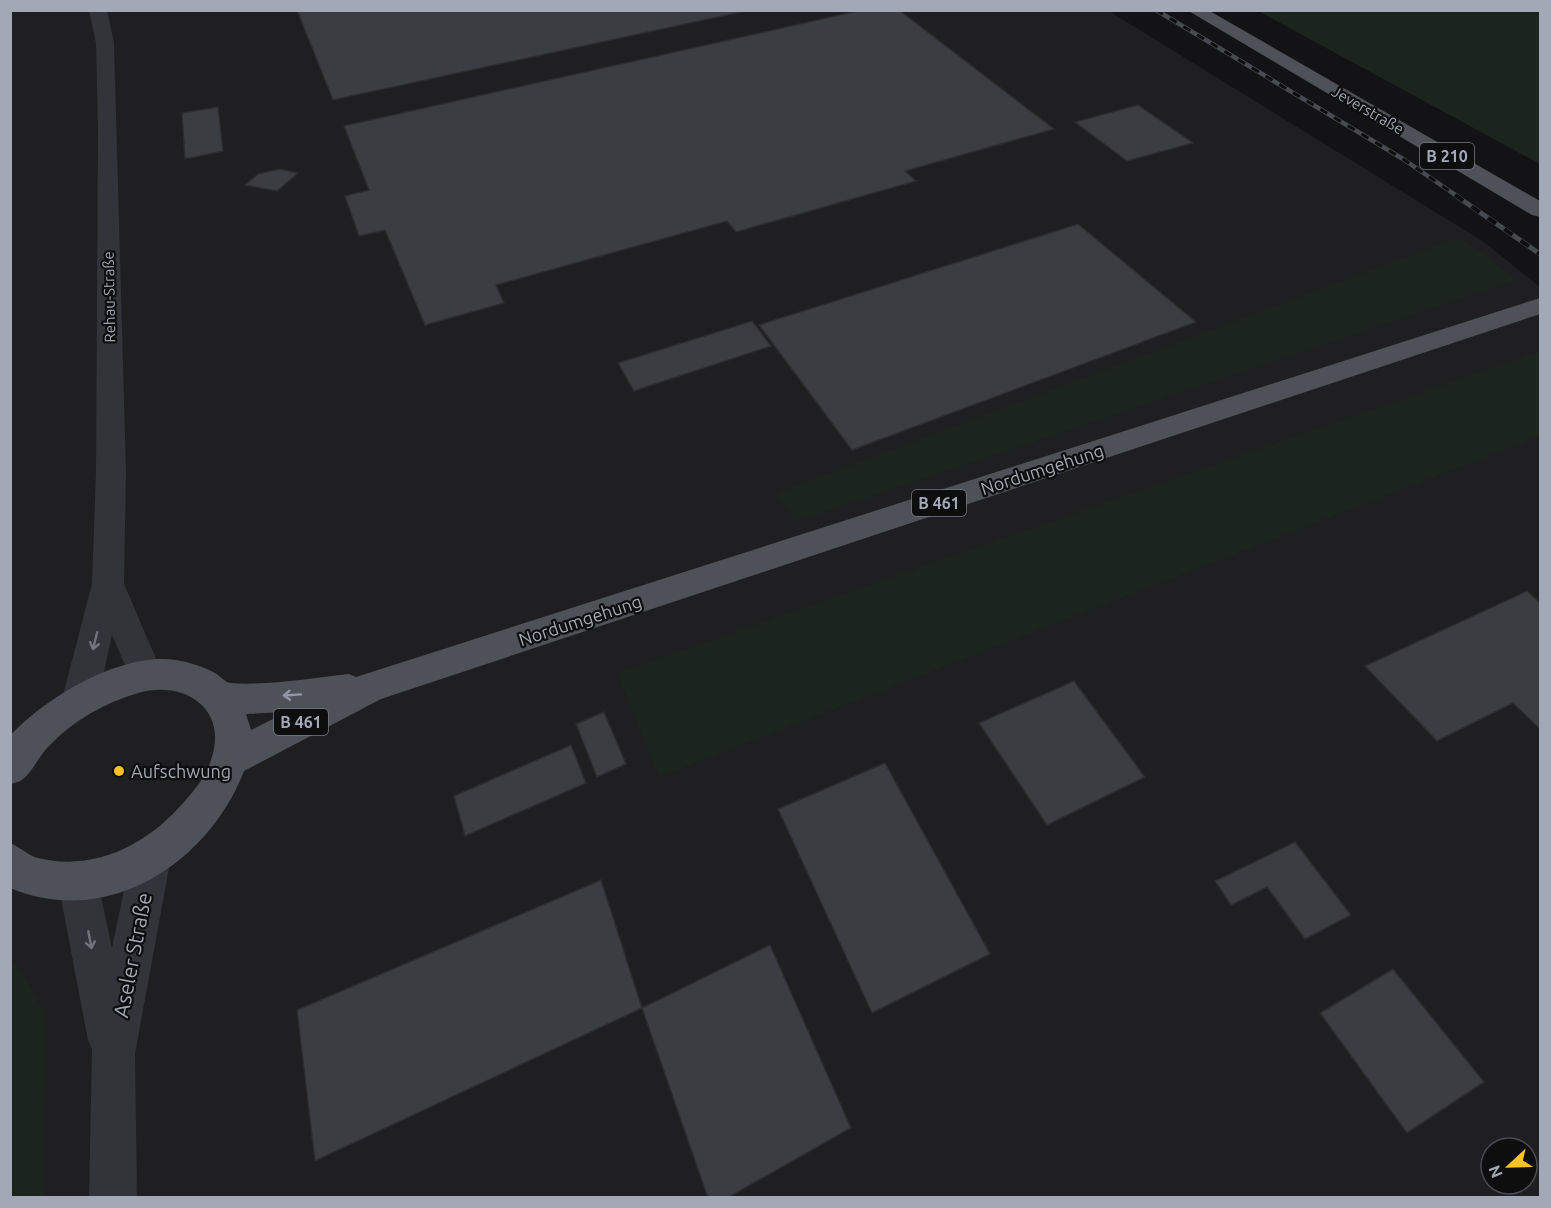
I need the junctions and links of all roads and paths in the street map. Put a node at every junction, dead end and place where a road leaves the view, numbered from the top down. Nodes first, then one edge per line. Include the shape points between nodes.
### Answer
1 (98, 10) edge
2 (1194, 10) edge
3 (1540, 210) edge
4 (1540, 306) edge
5 (108, 584) junction
6 (146, 675) junction
7 (371, 687) junction
8 (80, 699) junction
9 (221, 699) junction
10 (231, 759) junction
11 (10, 767) edge
12 (151, 857) junction
13 (10, 863) edge
14 (78, 883) junction
15 (113, 1054) junction
16 (113, 1197) edge

1 - 5 street, Rehau-Straße via 105,44 108,129
2 - 3 main road, Jeverstraße / B 210
4 - 7 main road, Nordumgehung / B 461
5 - 6 street, Rehau-Straße
5 -> 8 street, Rehau-Straße
6 - 8 main road
6 - 9 main road via 202,682
7 -> 9 main road, Nordumgehung / B 461
7 - 10 main road, Nordumgehung / B 461
8 - 11 main road via 49,720
9 - 10 main road via 232,727
10 - 12 main road via 218,791 192,824
12 - 14 main road via 116,874
12 - 15 street, Aseler Straße
13 - 14 main road via 41,880
14 -> 15 street, Aseler Straße
15 - 16 street, Aseler Straße

